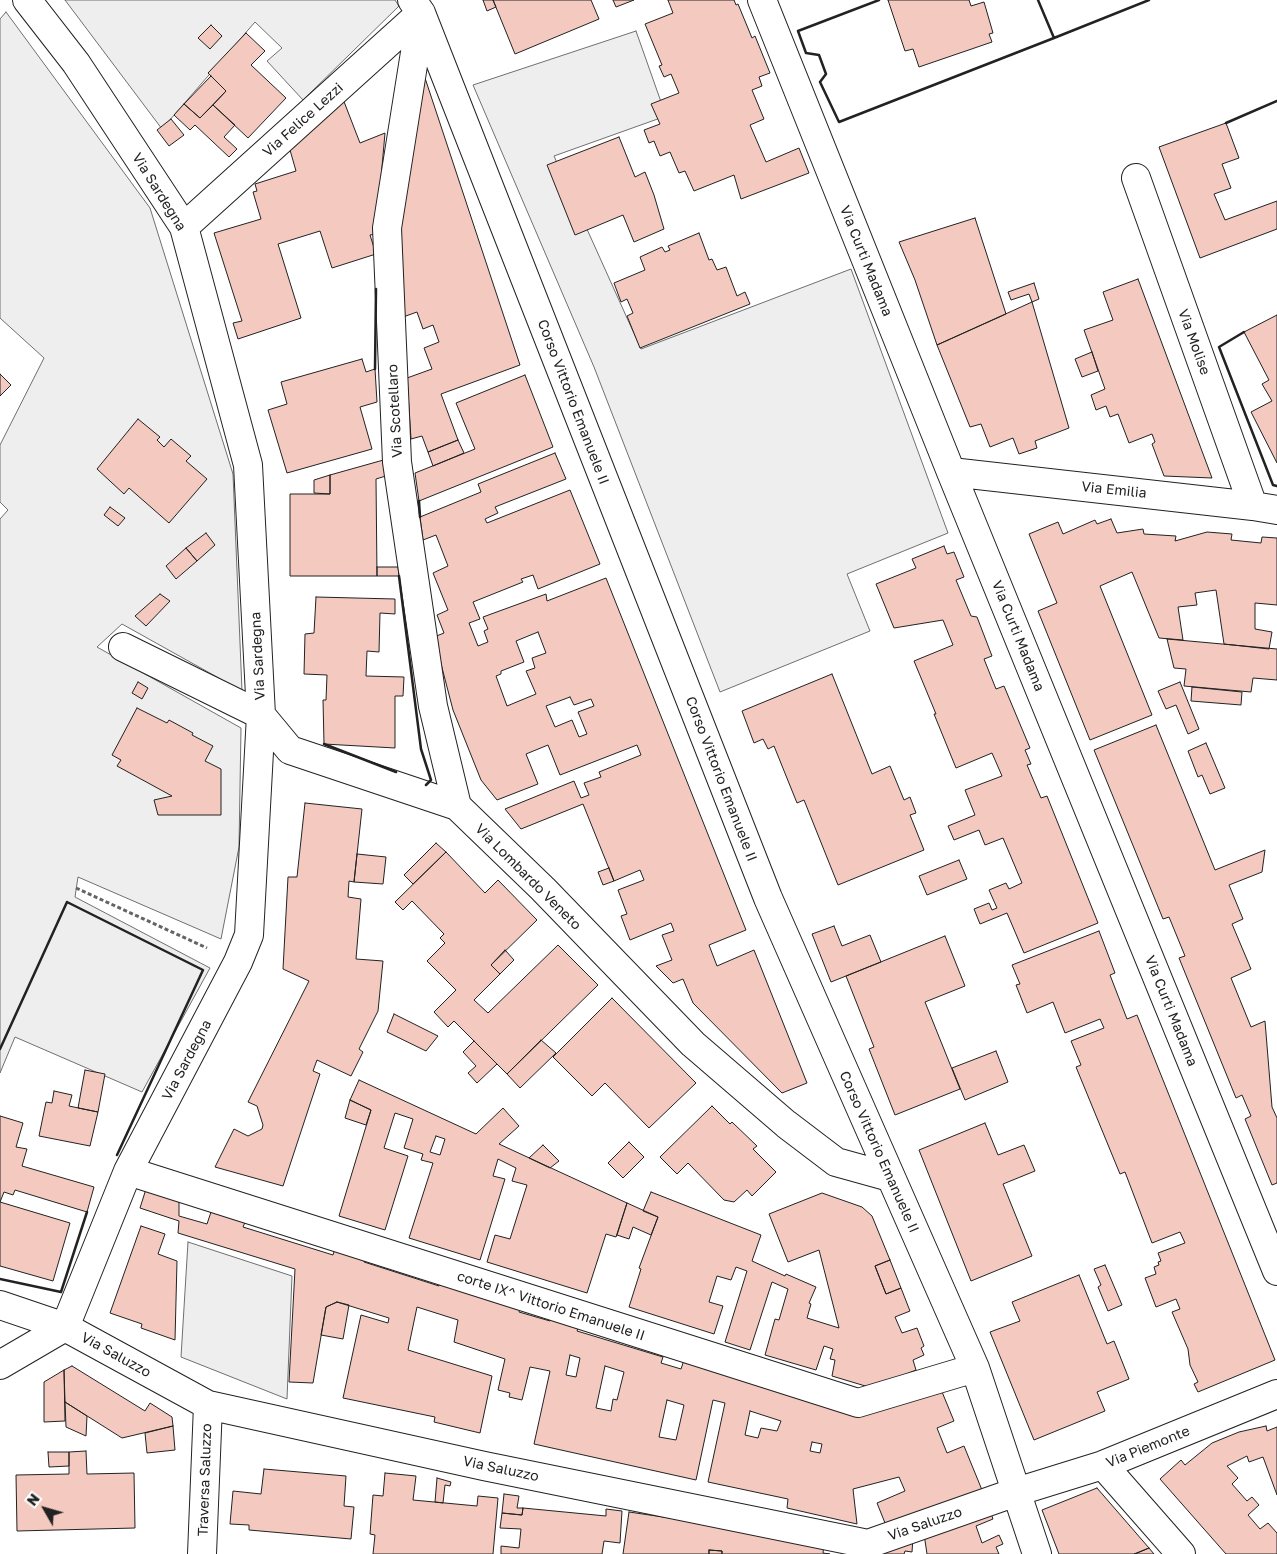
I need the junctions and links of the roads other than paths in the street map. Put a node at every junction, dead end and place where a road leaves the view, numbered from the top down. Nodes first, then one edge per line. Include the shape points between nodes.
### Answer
1 (27, 0) edge
2 (762, 0) edge
3 (417, 7) edge
4 (1136, 178) dead end
5 (184, 227) junction
6 (951, 472) junction
7 (1265, 508) edge
8 (123, 647) dead end
9 (261, 715) junction
10 (457, 806) junction
11 (128, 1171) junction
12 (890, 1177) junction
13 (1277, 1271) edge
14 (0, 1305) edge
15 (65, 1326) junction
16 (0, 1365) edge
17 (974, 1368) junction
18 (1277, 1394) edge
19 (208, 1405) junction
20 (1103, 1465) junction
21 (1016, 1492) junction
22 (202, 1554) edge
23 (1037, 1554) edge
24 (1181, 1554) edge

1 - 5 street, Via Sardegna via 76,63
2 - 6 street, Via Curti Madama
3 - 5 street, Via Felice Lezzi
3 - 10 street, Via Scotellaro via 387,228 396,453 433,706
3 - 12 street, Corso Vittorio Emanuele II via 768,898
4 - 7 street, Via Molise
5 - 9 street, Via Sardegna via 248,465
6 - 7 street, Via Emilia
6 - 13 street, Via Curti Madama
8 - 9 street, Via Lombardo Veneto
9 - 10 street, Via Lombardo Veneto via 290,750
9 - 11 street, Via Sardegna via 249,935 238,962
10 - 12 street, Via Lombardo Veneto via 543,889 700,1051 836,1162
11 - 15 street, Via Sardegna
11 - 17 street, corte IX^ Vittorio Emanuele II via 858,1403
12 - 17 street, Corso Vittorio Emanuele II
14 - 15 street, Via Saluzzo
15 - 16 street
15 - 19 street, Via Saluzzo
17 - 21 street, Corso Vittorio Emanuele II
18 - 20 street, Via Piemonte
19 - 21 street, Via Saluzzo via 484,1466 868,1544
19 - 22 street, Traversa Saluzzo
20 - 21 street, Via Piemonte
20 - 24 street
21 - 23 street, Corso Vittorio Emanuele II

